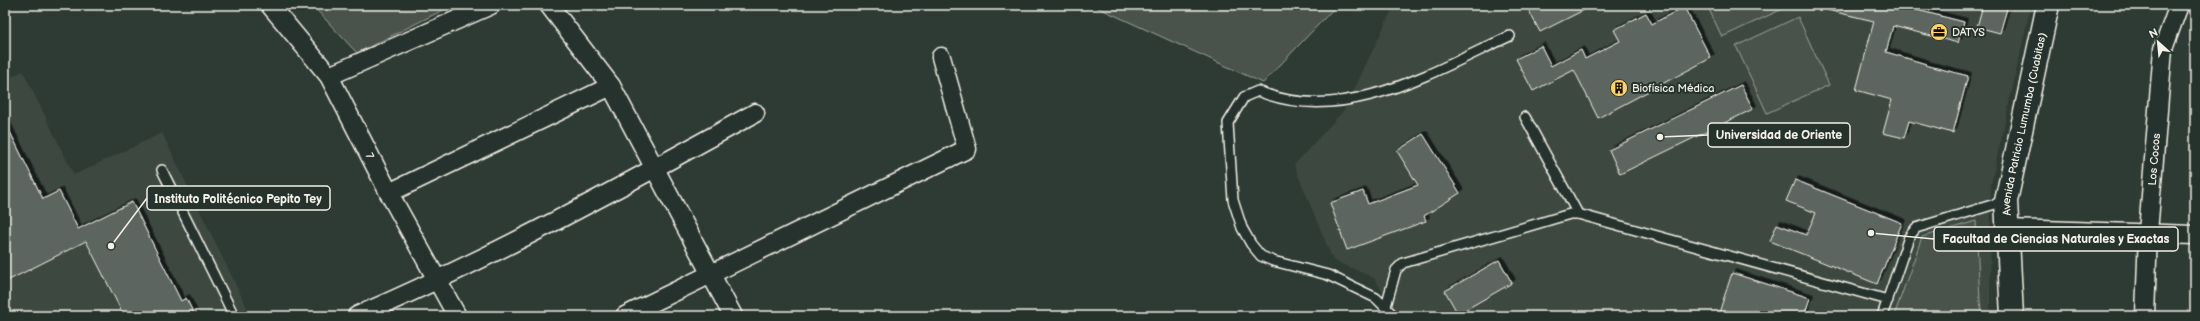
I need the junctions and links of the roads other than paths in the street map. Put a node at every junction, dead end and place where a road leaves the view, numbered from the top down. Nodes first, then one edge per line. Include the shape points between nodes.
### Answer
1 (270, 5) edge
2 (491, 5) edge
3 (549, 5) edge
4 (2048, 5) edge
5 (2179, 5) edge
6 (1510, 36) dead end
7 (941, 57) dead end
8 (329, 76) junction
9 (611, 86) junction
10 (755, 113) dead end
11 (1525, 117) dead end
12 (656, 168) junction
13 (162, 170) dead end
14 (389, 192) junction
15 (2006, 201) junction
16 (1578, 214) junction
17 (2008, 229) junction
18 (2148, 232) junction
19 (2195, 235) edge
20 (711, 274) junction
21 (437, 281) junction
22 (1888, 300) junction
23 (1386, 306) junction
24 (234, 316) edge
25 (357, 316) edge
26 (457, 316) edge
27 (625, 316) edge
28 (734, 316) edge
29 (1394, 316) edge
30 (1882, 316) edge
31 (2012, 316) edge
32 (2144, 316) edge

1 - 8 street, 7
2 - 8 street
3 - 9 street
4 - 15 main road, Avenida Patricio Lumumba (Cuabitas)
5 - 18 street, Los Cocos via 2163,49
6 - 23 lane via 1418,79 1358,99 1318,102 1277,99 1258,92 1244,97 1228,123 1233,200 1242,228 1261,256 1328,275 1376,298
7 - 20 street via 967,150
8 - 14 street, 7
9 - 12 street
9 - 14 street
10 - 12 street
11 - 16 lane
12 - 20 street
12 - 21 street
13 - 24 lane
14 - 21 street, 7
15 - 17 main road, Avenida Patricio Lumumba (Cuabitas)
15 - 22 lane via 1916,228 1909,237
16 - 22 lane
16 - 23 lane via 1570,214 1403,263 1396,270
17 - 18 street
17 - 31 main road, Avenida Patricio Lumumba (Cuabitas)
18 - 19 street
18 - 32 street, Los Cocos
20 - 27 street
20 - 28 street
21 - 25 street
21 - 26 street, 7
22 - 30 lane
23 - 29 lane

